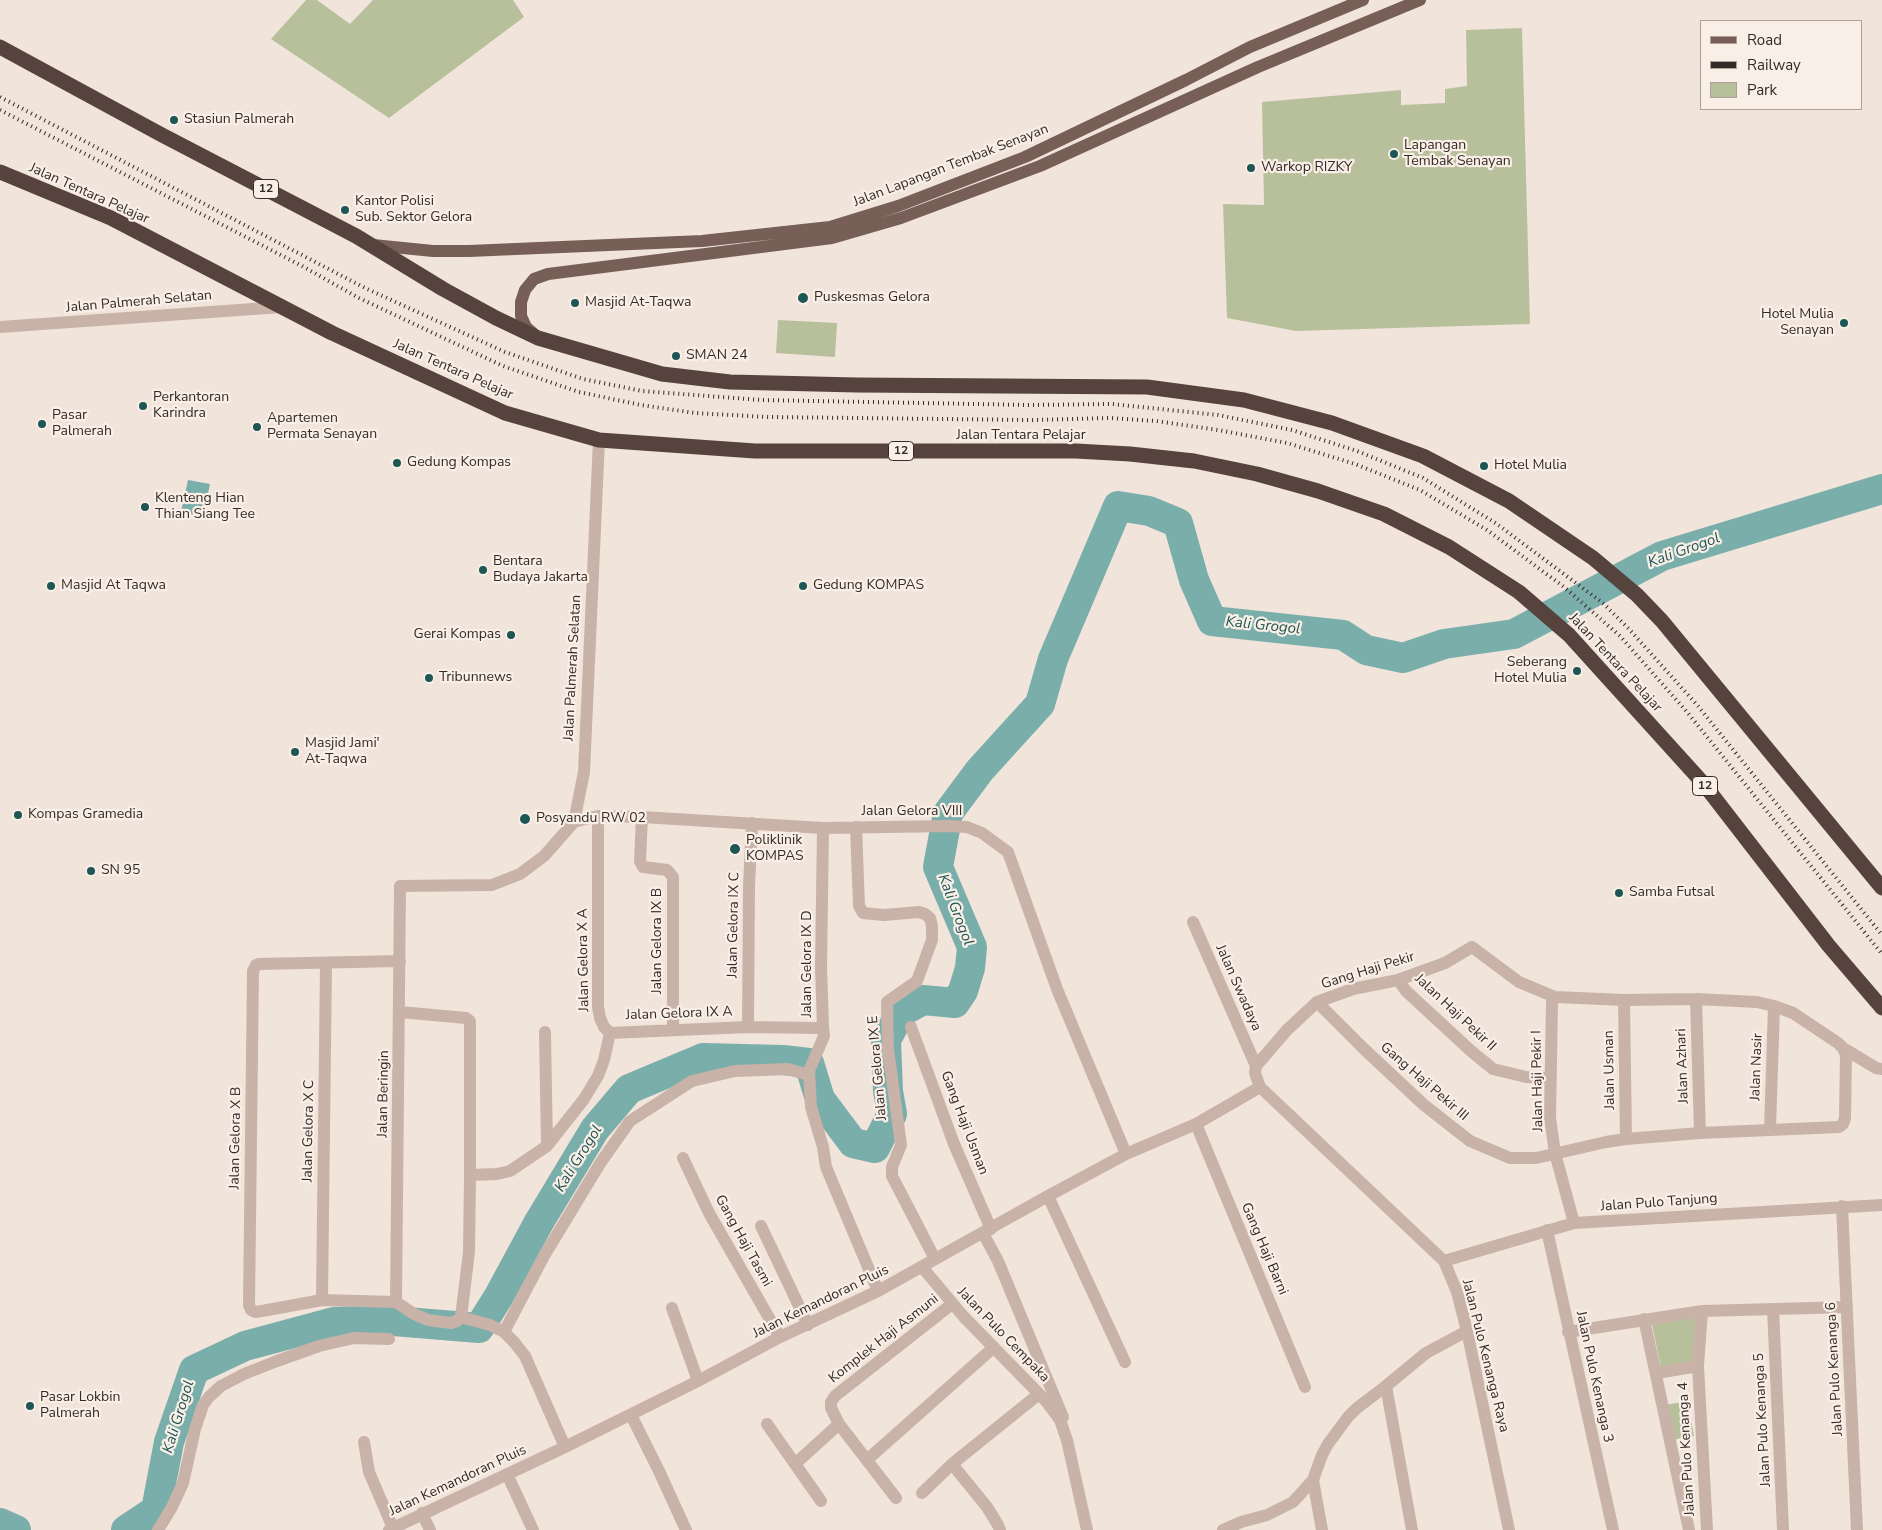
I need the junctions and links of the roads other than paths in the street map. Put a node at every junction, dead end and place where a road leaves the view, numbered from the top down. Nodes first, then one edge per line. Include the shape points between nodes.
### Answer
1 (1363, 0) edge
2 (1420, 0) edge
3 (0, 47) edge
4 (0, 172) edge
5 (370, 245) junction
6 (281, 307) junction
7 (0, 327) edge
8 (538, 338) junction
9 (599, 440) junction
10 (598, 816) junction
11 (642, 817) junction
12 (574, 822) junction
13 (752, 823) junction
14 (856, 827) junction
15 (824, 828) junction
16 (1882, 888) edge
17 (1194, 922) dead end
18 (400, 961) junction
19 (326, 962) junction
20 (1398, 980) junction
21 (1555, 997) junction
22 (1696, 999) junction
23 (1624, 1000) junction
24 (1317, 1002) junction
25 (1774, 1006) junction
26 (1882, 1008) edge
27 (400, 1012) junction
28 (823, 1026) junction
29 (748, 1027) junction
30 (911, 1027) dead end
31 (673, 1029) junction
32 (545, 1032) dead end
33 (610, 1032) junction
34 (1843, 1048) junction
35 (1256, 1066) junction
36 (811, 1069) junction
37 (1882, 1069) edge
38 (1550, 1078) junction
39 (1260, 1087) junction
40 (1196, 1124) junction
41 (1770, 1129) junction
42 (1700, 1133) junction
43 (1626, 1139) junction
44 (547, 1146) junction
45 (1556, 1153) junction
46 (1126, 1154) junction
47 (683, 1158) dead end
48 (470, 1175) junction
49 (1048, 1196) junction
50 (1882, 1205) edge
51 (1842, 1206) junction
52 (1574, 1223) junction
53 (761, 1226) dead end
54 (1547, 1230) junction
55 (987, 1231) junction
56 (935, 1259) junction
57 (1444, 1261) junction
58 (922, 1267) junction
59 (878, 1291) junction
60 (322, 1300) junction
61 (396, 1302) junction
62 (952, 1304) junction
63 (1847, 1307) junction
64 (672, 1308) dead end
65 (1773, 1309) junction
66 (1702, 1311) junction
67 (461, 1317) junction
68 (1644, 1319) junction
69 (808, 1325) junction
70 (1467, 1331) junction
71 (504, 1332) junction
72 (1568, 1332) junction
73 (389, 1338) dead end
74 (780, 1338) junction
75 (993, 1348) junction
76 (1125, 1362) dead end
77 (1698, 1366) junction
78 (1657, 1373) junction
79 (698, 1381) junction
80 (1386, 1386) junction
81 (1305, 1387) dead end
82 (1039, 1394) junction
83 (631, 1415) junction
84 (767, 1424) dead end
85 (840, 1424) junction
86 (1062, 1424) junction
87 (364, 1442) dead end
88 (565, 1447) junction
89 (868, 1459) junction
90 (795, 1464) junction
91 (952, 1464) junction
92 (507, 1474) junction
93 (1313, 1480) junction
94 (922, 1493) dead end
95 (896, 1498) dead end
96 (821, 1501) dead end
97 (422, 1513) junction
98 (1241, 1526) edge
99 (995, 1528) edge
100 (390, 1529) edge
101 (158, 1530) edge
102 (430, 1530) edge
103 (533, 1530) edge
104 (686, 1530) edge
105 (1087, 1530) edge
106 (1223, 1530) edge
107 (1322, 1530) edge
108 (1412, 1530) edge
109 (1509, 1530) edge
110 (1612, 1530) edge
111 (1689, 1530) edge
112 (1707, 1530) edge
113 (1783, 1530) edge
114 (1857, 1530) edge

1 - 5 main road, Jalan Lapangan Tembak Senayan via 1250,47 1025,157 898,206 830,227 702,241 478,251 433,252
2 - 8 main road, Jalan Lapangan Tembak Senayan via 1258,67 1040,166 901,218 832,238 548,274 534,280 525,290 521,302 521,316 526,328
3 - 5 highway, 12
4 - 6 highway, Jalan Tentara Pelajar / 12 via 110,218
5 - 8 highway, 12 via 443,289
6 - 7 street, Jalan Palmerah Selatan
6 - 9 highway, Jalan Tentara Pelajar / 12 via 505,413
8 - 16 highway, 12 via 662,374 730,382 1147,387 1244,400 1332,423 1423,456 1509,501 1593,558 1637,595 1662,620
9 - 12 street, Jalan Palmerah Selatan via 584,772
9 - 26 highway, Jalan Tentara Pelajar / 12 via 755,451 1130,454 1194,461 1266,476 1384,514 1449,547 1519,592 1569,635 1703,783 1829,946
10 - 11 street, Jalan Gelora VIII
10 - 12 street, Jalan Gelora VIII
10 - 33 street, Jalan Gelora X A via 598,1007 604,1027
11 - 13 street, Jalan Gelora VIII
11 - 31 street, Jalan Gelora IX B via 640,861 643,866 667,870 673,877
12 - 18 street, Jalan Beringin via 544,856 520,874 492,885 400,886
13 - 15 street, Jalan Gelora VIII
13 - 29 street, Jalan Gelora IX C
14 - 15 street, Jalan Gelora VIII
14 - 46 street, Jalan Gelora VIII via 967,827 1008,852 1057,989
14 - 56 street, Jalan Gelora IX E via 859,906 863,913 919,912 930,918 932,926 932,940 917,981 887,1002 888,1049 901,1145 892,1167 892,1176
15 - 28 street, Jalan Gelora IX D
17 - 35 street, Jalan Swadaya
18 - 19 street, Jalan Gelora X B
18 - 27 street, Jalan Beringin
19 - 60 street, Jalan Gelora X C
19 - 60 street, Jalan Gelora X B via 258,964 254,967 249,1305 254,1312
20 - 21 street, Gang Haji Pekir via 1445,962 1472,947 1519,982
20 - 24 street, Gang Haji Pekir via 1353,989
20 - 38 street, Jalan Haji Pekir II via 1406,991 1493,1068 1526,1078
21 - 23 street
21 - 38 street, Jalan Haji Pekir I via 1552,1002
22 - 23 street
22 - 25 street
22 - 42 street, Jalan Azhari
23 - 43 street, Jalan Usman
24 - 35 street, Gang Haji Pekir
24 - 45 street, Gang Haji Pekir III via 1424,1105 1470,1142 1510,1158 1536,1158
25 - 34 street via 1793,1013
25 - 41 street, Jalan Nasir
27 - 48 street via 470,1021
27 - 61 street, Jalan Beringin
28 - 29 street, Jalan Gelora IX D
28 - 36 street via 824,1036
29 - 31 street, Jalan Gelora IX A
30 - 55 street, Gang Haji Usman
31 - 33 street, Jalan Gelora IX A
32 - 44 street
33 - 44 street via 598,1076
34 - 37 street
34 - 41 street, Gang Haji Pekir III via 1846,1056 1843,1124 1839,1127
35 - 39 street
36 - 59 street via 811,1107 826,1167
36 - 71 street via 735,1071 692,1081 630,1121 544,1256
38 - 45 street, Jalan Haji Pekir I via 1550,1118
39 - 40 street, Jalan Kemandoran Pluis
39 - 57 street, Jalan Pulo Kenanga Raya
40 - 46 street, Jalan Kemandoran Pluis
40 - 81 street, Gang Haji Barni
41 - 42 street, Gang Haji Pekir III
42 - 43 street, Gang Haji Pekir III
43 - 45 street, Gang Haji Pekir III
44 - 48 street via 510,1171
45 - 52 street, Jalan Haji Pekir I
46 - 49 street, Jalan Kemandoran Pluis
47 - 74 street, Gang Haji Tasmi via 709,1213
48 - 67 street via 469,1252
49 - 55 street, Jalan Kemandoran Pluis
49 - 76 street
50 - 51 street, Jalan Pulo Tanjung
51 - 52 street, Jalan Pulo Tanjung
51 - 63 street, Jalan Pulo Kenanga 6
52 - 54 street, Jalan Pulo Tanjung
53 - 69 street
54 - 57 street, Jalan Pulo Tanjung
54 - 72 street, Jalan Pulo Kenanga 3
55 - 56 street, Jalan Kemandoran Pluis
55 - 86 street, Jalan Pulo Cempaka via 1052,1387 1064,1420
56 - 58 street, Jalan Kemandoran Pluis
57 - 70 street, Jalan Pulo Kenanga Raya via 1457,1292
58 - 59 street, Jalan Kemandoran Pluis
58 - 62 street, Jalan Pulo Cempaka
59 - 69 street, Jalan Kemandoran Pluis
60 - 61 street, Jalan Gelora X B
61 - 67 street via 428,1320 451,1323
62 - 75 street, Jalan Pulo Cempaka
62 - 85 street, Komplek Haji Asmuni via 835,1396 831,1408
63 - 65 street
63 - 114 street, Jalan Pulo Kenanga 6
64 - 79 street
65 - 66 street
65 - 113 street, Jalan Pulo Kenanga 5
66 - 68 street
66 - 77 street, Jalan Pulo Kenanga 4
67 - 71 street
68 - 72 street
68 - 78 street, Jalan Pulo Kenanga 4
69 - 74 street, Jalan Kemandoran Pluis
70 - 80 street via 1430,1350
70 - 109 street, Jalan Pulo Kenanga Raya
71 - 88 street via 525,1356
72 - 110 street, Jalan Pulo Kenanga 3
73 - 101 street via 354,1338 318,1346 221,1386 203,1405 182,1483
74 - 79 street, Jalan Kemandoran Pluis
75 - 82 street, Jalan Pulo Cempaka
75 - 89 street
77 - 78 street, Jalan Pulo Kenanga 4
77 - 112 street, Jalan Pulo Kenanga 4
78 - 111 street, Jalan Pulo Kenanga 4
79 - 83 street, Jalan Kemandoran Pluis
80 - 93 street via 1348,1417 1322,1455
80 - 108 street
82 - 86 street, Jalan Pulo Cempaka
82 - 91 street
83 - 88 street, Jalan Kemandoran Pluis
83 - 104 street
84 - 90 street
85 - 89 street, Komplek Haji Asmuni
85 - 90 street
86 - 105 street, Jalan Pulo Cempaka
87 - 100 street via 369,1472
88 - 92 street, Jalan Kemandoran Pluis
89 - 95 street, Komplek Haji Asmuni
90 - 96 street
91 - 94 street
91 - 99 street via 987,1507
92 - 97 street, Jalan Kemandoran Pluis
92 - 103 street
93 - 98 street via 1293,1502
93 - 107 street
97 - 100 street, Jalan Kemandoran Pluis
97 - 102 street
98 - 106 street

